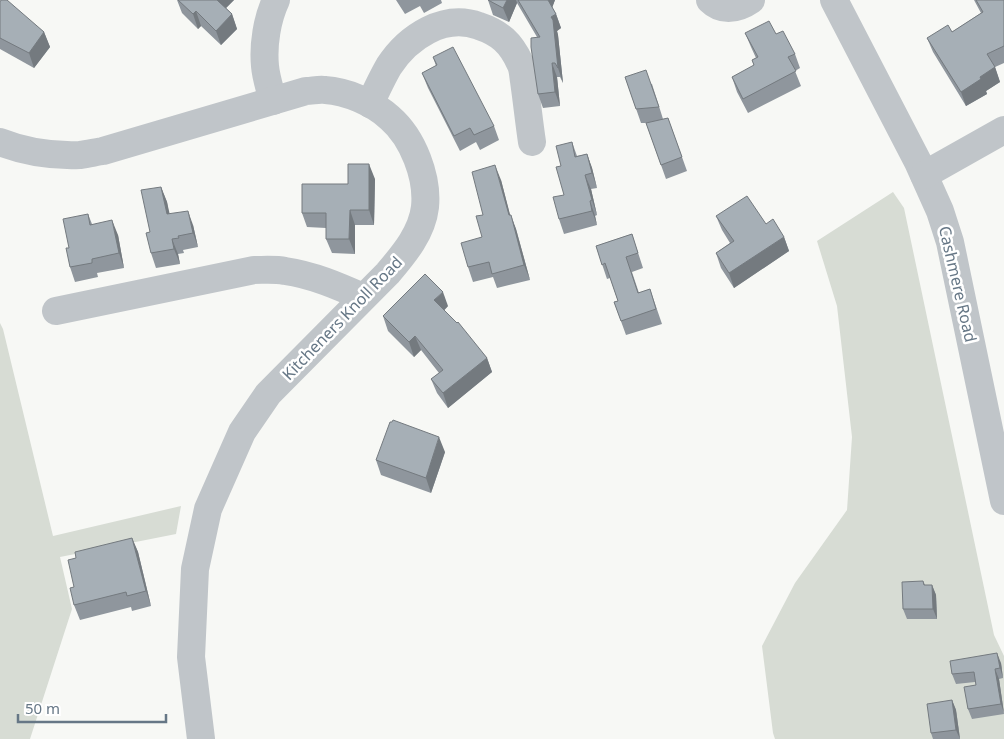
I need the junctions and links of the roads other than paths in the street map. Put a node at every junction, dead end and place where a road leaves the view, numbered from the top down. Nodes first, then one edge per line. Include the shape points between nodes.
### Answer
1 (276, 0) edge
2 (710, 0) edge
3 (751, 0) edge
4 (834, 0) edge
5 (273, 101) junction
6 (370, 104) junction
7 (1004, 130) edge
8 (0, 142) edge
9 (532, 142) dead end
10 (924, 175) junction
11 (363, 297) junction
12 (56, 312) dead end
13 (1004, 501) edge
14 (201, 739) edge

1 - 5 street via 265,45 265,66
2 - 3 street via 724,9 735,8
4 - 10 street, Cashmere Road
5 - 6 street, Kitcheners Knoll Road via 324,89
5 - 8 street, Kitcheners Knoll Road via 81,155 36,152
6 - 9 street via 389,66 415,38 431,28 470,22 500,35 522,65
6 - 11 street, Kitcheners Knoll Road via 390,118 412,148 421,168 425,207 421,223 404,254
7 - 10 street
10 - 13 street, Cashmere Road via 950,242
11 - 12 street via 305,275 284,270 254,270
11 - 14 street, Kitcheners Knoll Road via 268,394 242,432 208,509 195,569 191,657

